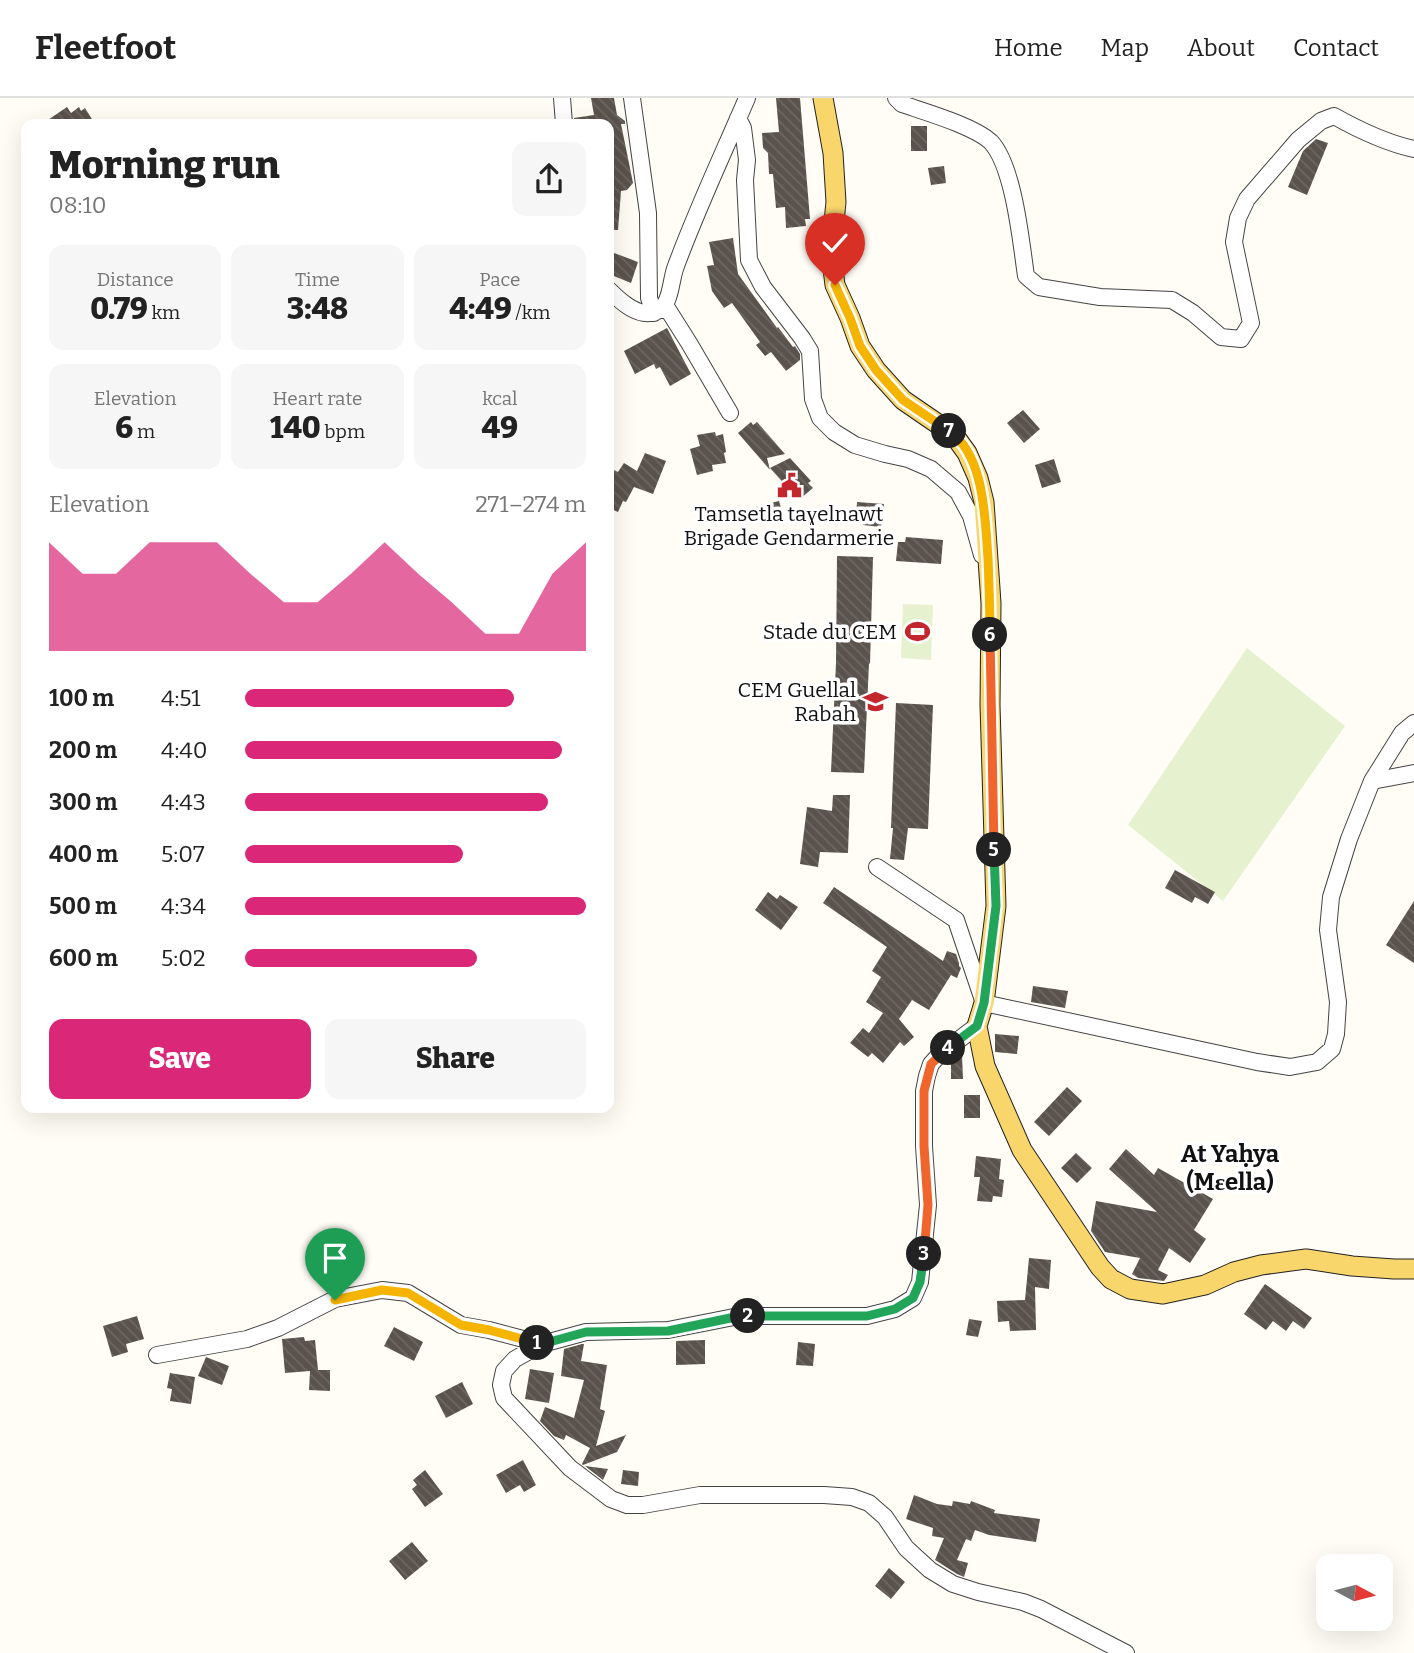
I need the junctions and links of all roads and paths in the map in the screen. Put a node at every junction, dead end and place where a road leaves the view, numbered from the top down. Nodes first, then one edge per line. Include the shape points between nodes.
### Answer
1 (562, 98) edge
2 (632, 98) edge
3 (747, 98) edge
4 (823, 98) edge
5 (896, 98) edge
6 (738, 118) junction
7 (564, 119) edge
8 (1414, 149) edge
9 (614, 295) edge
10 (659, 309) junction
11 (730, 413) dead end
12 (989, 588) junction
13 (1414, 723) edge
14 (1414, 773) edge
15 (1372, 781) junction
16 (877, 867) dead end
17 (984, 1003) junction
18 (977, 1026) junction
19 (1414, 1269) edge
20 (542, 1344) junction
21 (157, 1355) dead end
22 (1126, 1653) edge

1 - 7 street
2 - 10 street via 648,213 649,298
3 - 6 street
4 - 12 main road via 833,153 835,285 860,346 876,370 903,400 954,435 967,453 984,502
5 - 8 street via 990,141 1010,180 1026,276 1039,287 1100,298 1172,300 1221,337 1241,339 1251,323 1234,242 1238,218 1247,199 1298,140 1334,116
6 - 10 street
6 - 12 street via 747,160 749,260 810,351 813,399 820,418 855,444 931,469 958,492 971,516
9 - 10 street via 640,312
10 - 11 street via 690,343
12 - 17 main road via 996,906
13 - 15 street via 1402,733
14 - 15 street
15 - 17 street via 1331,897 1328,930 1338,1002 1336,1034 1332,1049 1317,1062 1290,1067 1257,1062
16 - 17 street via 956,920
17 - 18 main road
18 - 19 main road via 985,1066 1022,1150 1111,1279 1130,1289 1163,1294 1261,1265 1306,1259
18 - 20 street via 940,1054 927,1076 924,1146 928,1205 920,1282 913,1298 895,1309 867,1316 740,1316 668,1331 586,1332
20 - 21 street via 461,1325 408,1293 382,1290 335,1300 247,1339
20 - 22 street via 504,1371 503,1398 570,1468 611,1499 643,1505 700,1495 852,1497 869,1503 906,1548 953,1584 1041,1609

